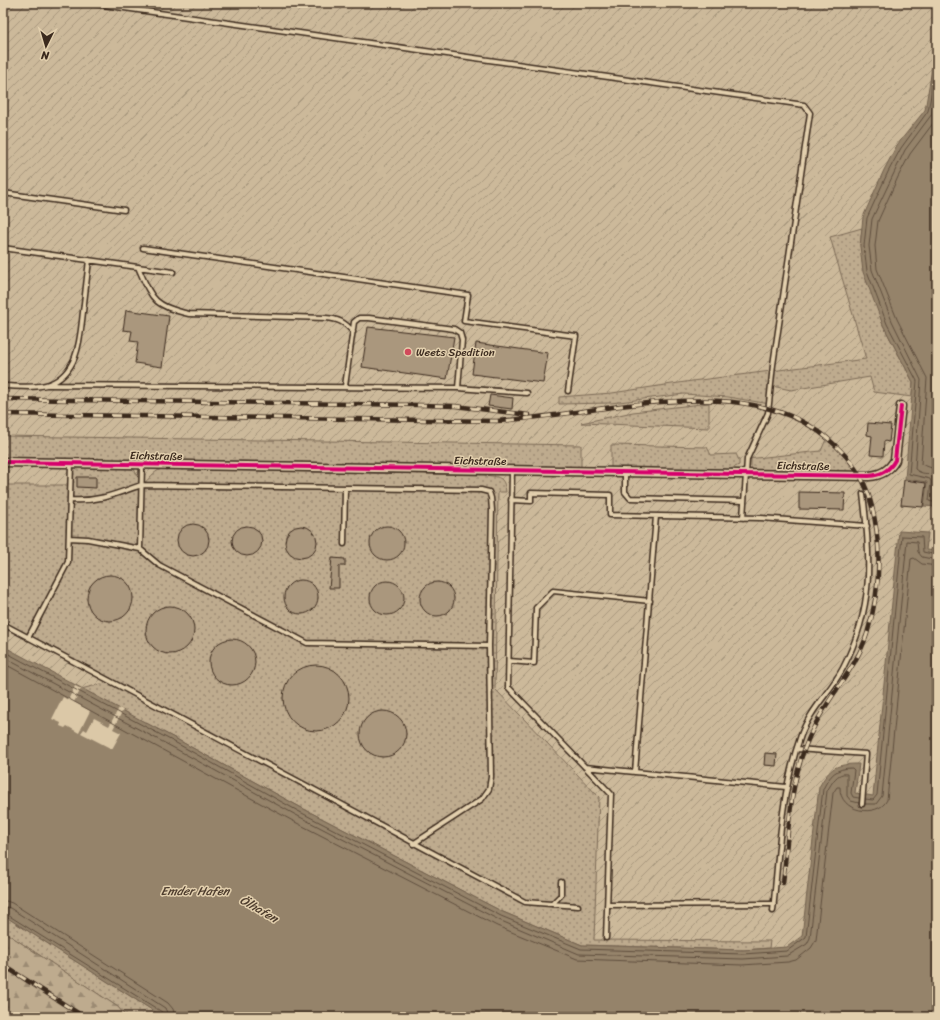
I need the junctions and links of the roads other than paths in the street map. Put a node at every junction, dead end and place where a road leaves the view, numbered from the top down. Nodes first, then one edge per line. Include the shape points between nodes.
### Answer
1 (89, 3) edge
2 (3, 193) edge
3 (124, 210) dead end
4 (3, 248) edge
5 (143, 248) dead end
6 (89, 260) junction
7 (138, 267) junction
8 (173, 272) dead end
9 (353, 332) junction
10 (48, 385) junction
11 (3, 386) edge
12 (345, 386) junction
13 (458, 388) junction
14 (568, 392) dead end
15 (527, 393) dead end
16 (901, 406) dead end
17 (3, 462) edge
18 (71, 464) junction
19 (142, 465) junction
20 (512, 471) junction
21 (625, 473) junction
22 (746, 474) junction
23 (142, 485) junction
24 (345, 488) junction
25 (863, 494) dead end
26 (70, 500) junction
27 (511, 500) junction
28 (744, 500) junction
29 (656, 516) junction
30 (743, 518) junction
31 (867, 526) junction
32 (69, 538) junction
33 (344, 544) dead end
34 (140, 549) junction
35 (650, 601) junction
36 (3, 624) edge
37 (28, 638) junction
38 (489, 646) junction
39 (509, 661) junction
40 (797, 749) junction
41 (585, 767) junction
42 (635, 772) junction
43 (786, 787) junction
44 (862, 804) dead end
45 (413, 844) junction
46 (561, 882) dead end
47 (552, 904) junction
48 (774, 904) junction
49 (578, 906) dead end
50 (607, 906) junction
51 (773, 910) dead end
52 (606, 938) dead end

1 - 22 lane via 804,105 810,113 773,365 770,404 746,459
2 - 3 lane
4 - 6 lane
5 - 14 lane via 468,295 464,320 576,336
6 - 7 lane
6 - 10 lane via 76,353 66,372
7 - 8 lane
7 - 9 lane via 151,297 173,311 189,314 326,318 339,320 348,325
9 - 12 lane
9 - 13 lane via 354,322 359,318 454,330 460,333 462,340
10 - 11 lane
10 - 12 lane
12 - 13 lane
13 - 15 lane
16 - 22 street, Eichstraße via 895,460 882,474
17 - 18 street, Eichstraße
18 - 19 street, Eichstraße
18 - 26 lane
19 - 20 street, Eichstraße
19 - 23 lane
20 - 21 street, Eichstraße
20 - 27 lane
21 - 22 street, Eichstraße
21 - 28 lane via 625,492 630,498
22 - 28 lane
23 - 24 lane
23 - 26 lane via 106,498
23 - 34 lane
24 - 33 lane
24 - 38 lane via 489,492 492,510
25 - 31 lane
26 - 32 lane
27 - 29 lane via 531,501 531,493 610,495 610,515
27 - 39 lane
28 - 30 lane
29 - 30 lane
29 - 35 lane
30 - 31 lane
31 - 40 lane via 870,578 859,628 843,669 806,726
32 - 34 lane
32 - 37 lane via 68,562
34 - 38 lane via 159,564 307,643
35 - 39 lane via 554,591 536,608 534,663
35 - 42 lane
36 - 37 lane
37 - 45 lane
38 - 45 lane via 489,789 482,799
39 - 41 lane via 508,686
40 - 43 lane
40 - 44 lane via 866,754
41 - 42 lane
41 - 50 lane via 611,794
42 - 43 lane
43 - 48 lane
45 - 47 lane via 525,902
46 - 47 lane via 561,895
47 - 49 lane
48 - 50 lane
48 - 51 lane
50 - 52 lane

